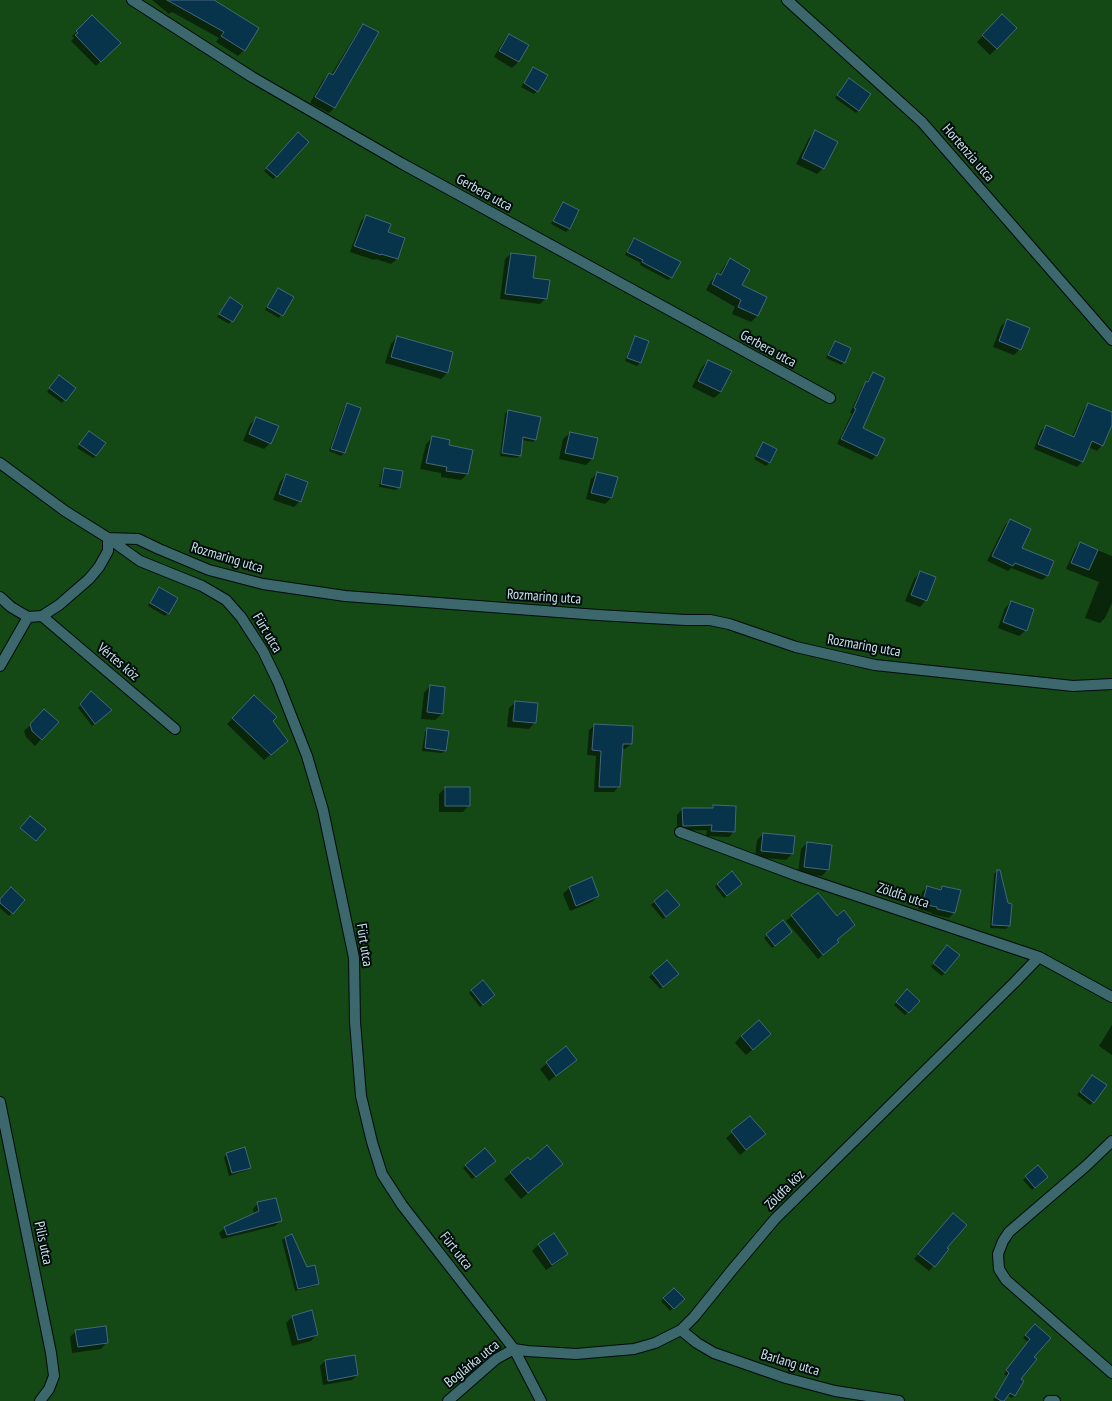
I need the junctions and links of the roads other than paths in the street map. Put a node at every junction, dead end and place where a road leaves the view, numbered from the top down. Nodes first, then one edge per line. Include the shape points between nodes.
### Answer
1 (132, 0) edge
2 (787, 0) edge
3 (1112, 340) edge
4 (830, 398) dead end
5 (0, 463) edge
6 (108, 538) junction
7 (0, 597) edge
8 (42, 616) junction
9 (28, 617) junction
10 (0, 666) edge
11 (1112, 684) edge
12 (175, 729) dead end
13 (680, 832) dead end
14 (1039, 957) junction
15 (1112, 997) edge
16 (0, 1102) edge
17 (1112, 1141) edge
18 (681, 1330) junction
19 (514, 1349) junction
20 (1112, 1373) edge
21 (40, 1401) edge
22 (448, 1401) edge
23 (541, 1401) edge
24 (899, 1401) edge
25 (1049, 1401) edge
26 (1055, 1401) edge

1 - 4 street, Gerbera utca via 252,77 401,163
2 - 3 street, Hortenzia utca via 922,122
5 - 6 street via 65,511
6 - 8 street via 108,551 90,579
6 - 11 street, Rozmaring utca via 138,538 209,570 264,584 345,596 598,615 710,620 796,647 875,665 1073,686
6 - 19 street, Fürt utca via 140,561 202,586 226,600 241,617 263,651 307,756 323,810 354,958 355,1022 361,1096 382,1174 402,1205
7 - 9 street via 10,607
8 - 9 street
8 - 12 street, Vértes köz
9 - 10 street
13 - 14 street, Zöldfa utca via 795,876
14 - 15 street, Zöldfa utca
14 - 18 street, Zöldfa köz via 776,1219 694,1318
16 - 21 street, Pilis utca via 51,1353 54,1376 49,1390
17 - 20 street via 1009,1232 998,1254 999,1269 1006,1280
18 - 19 street, Zöldfa köz via 655,1344 634,1350 576,1354
18 - 24 street, Barlang utca via 714,1353 786,1378 835,1392
19 - 22 street, Boglárka utca via 496,1359
19 - 23 street, Fürt utca
25 - 26 street

